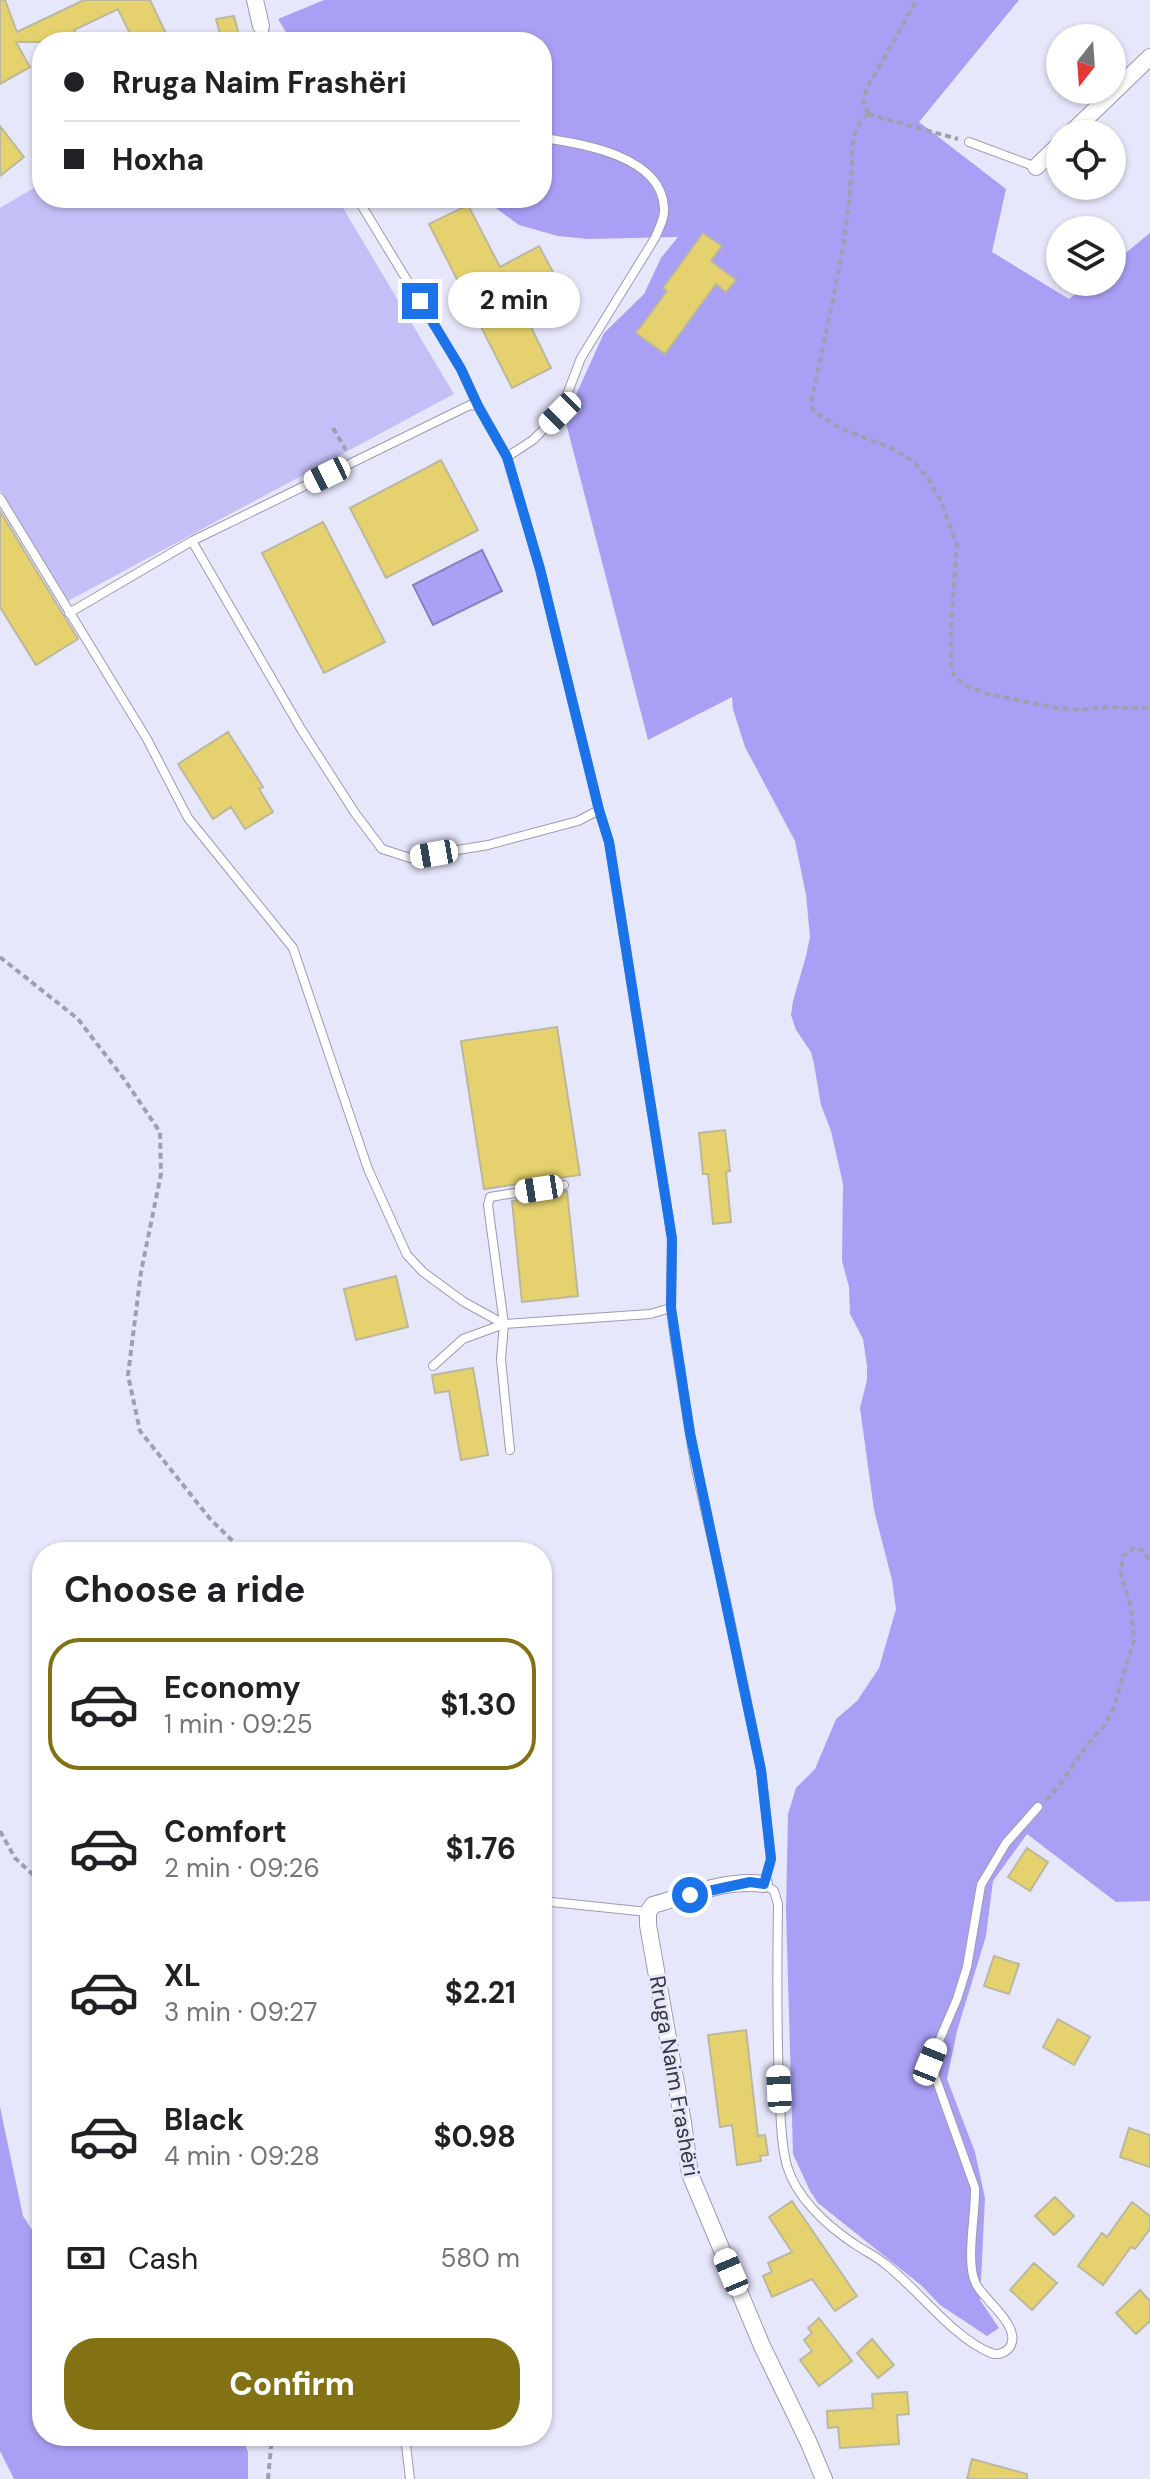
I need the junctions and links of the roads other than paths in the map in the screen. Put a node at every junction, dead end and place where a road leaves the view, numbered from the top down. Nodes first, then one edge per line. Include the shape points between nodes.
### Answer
1 (255, 0) edge
2 (261, 26) joint
3 (264, 32) edge
4 (1150, 57) edge
5 (1085, 120) edge
6 (552, 140) edge
7 (969, 142) road end
8 (1046, 157) edge
9 (1036, 167) joint
10 (363, 208) edge
11 (474, 403) junction
12 (507, 457) junction
13 (0, 498) edge
14 (192, 541) junction
15 (69, 613) junction
16 (599, 810) junction
17 (564, 1185) dead end
18 (671, 1308) junction
19 (504, 1324) junction
20 (433, 1366) dead end
21 (510, 1450) dead end
22 (1038, 1807) road end
23 (764, 1884) junction
24 (552, 1902) edge
25 (648, 1912) junction
26 (406, 2446) edge
27 (410, 2479) edge
28 (824, 2479) edge

1 - 2 street
2 - 3 lane
4 - 5 street
6 - 12 lane via 594,147 635,164 658,184 665,206 655,238 581,358 560,413
7 - 9 lane
8 - 9 street
10 - 11 lane via 461,369
11 - 12 lane
11 - 14 lane
12 - 16 lane
13 - 15 lane
14 - 15 lane
14 - 16 lane via 301,729 382,849 410,858 488,845 578,821
15 - 19 lane via 147,739 188,818 293,948 368,1169 407,1255 464,1302
16 - 18 lane via 609,842 672,1239
17 - 19 lane via 490,1197
18 - 19 lane
18 - 23 lane via 695,1465 761,1770 771,1859
19 - 20 lane via 463,1339
19 - 21 lane via 501,1359
22 - 23 lane via 1006,1843 981,1885 967,1967 930,2062 975,2188 975,2283 1010,2326 1013,2340 999,2354 972,2341 883,2262 850,2241 794,2184 782,2138 778,1904 774,1891
23 - 25 street via 717,1888 653,1905
24 - 25 lane
25 - 28 street, Rruga Naim Frashëri via 690,2174
26 - 27 lane

